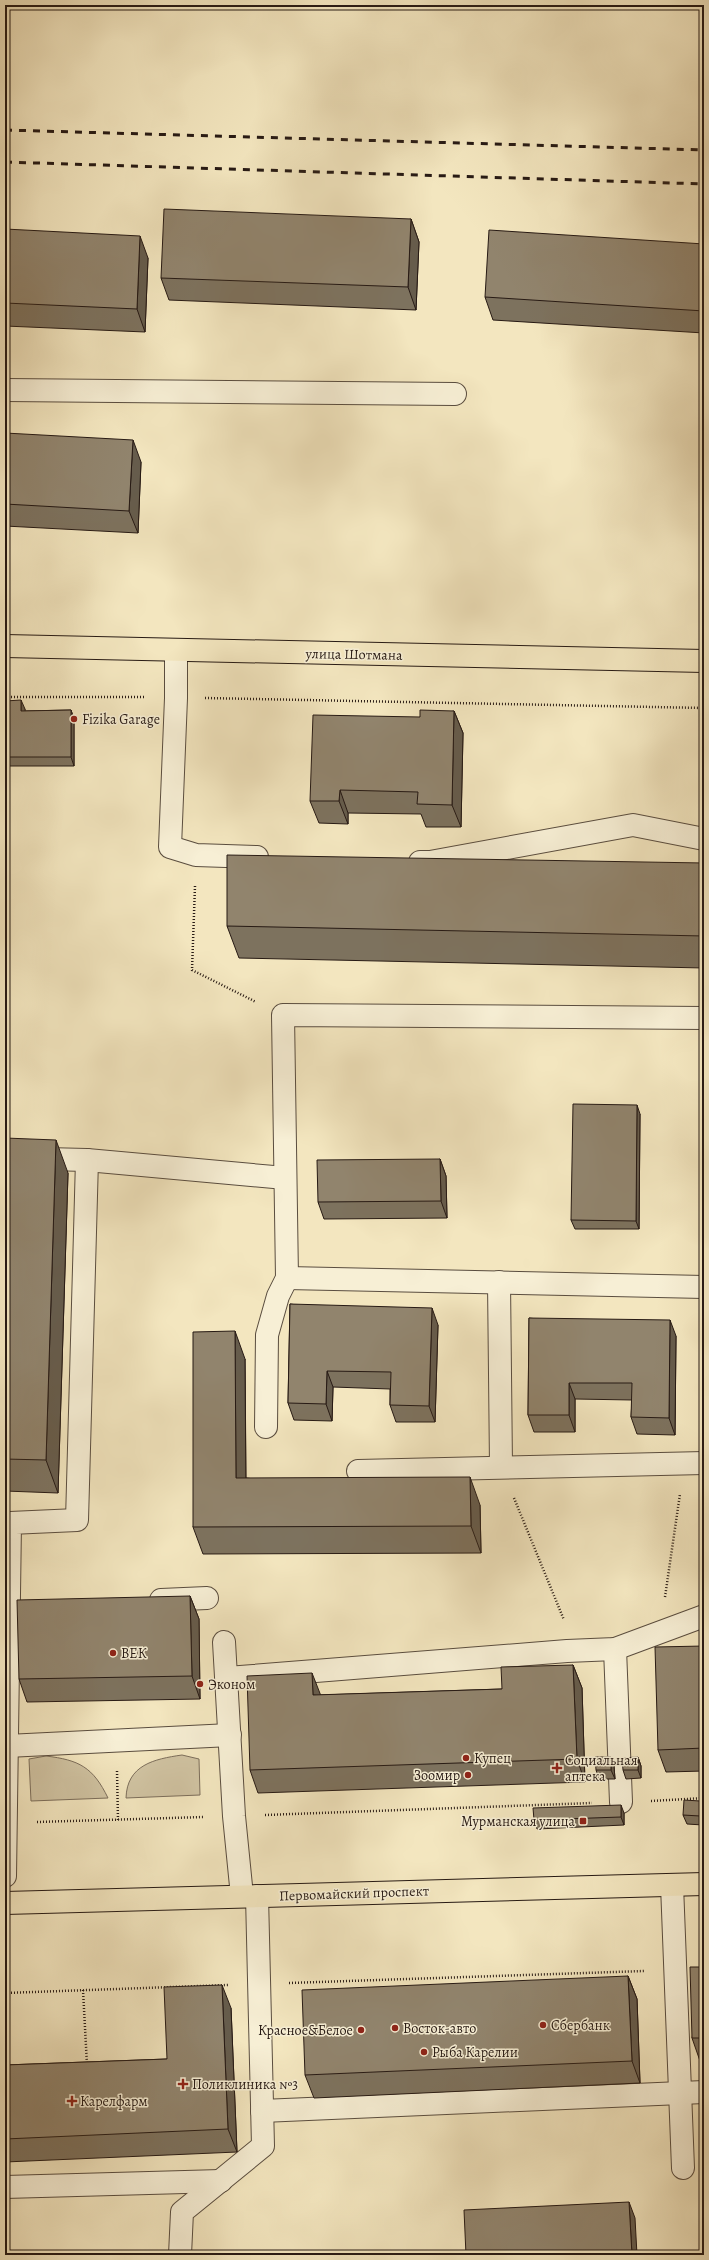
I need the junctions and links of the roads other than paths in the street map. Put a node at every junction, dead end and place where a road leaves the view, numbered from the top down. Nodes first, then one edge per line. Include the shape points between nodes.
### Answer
1 (5, 390) edge
2 (454, 394) dead end
3 (5, 646) edge
4 (176, 650) junction
5 (704, 661) edge
6 (704, 839) edge
7 (274, 857) edge
8 (398, 861) edge
9 (704, 1018) edge
10 (5, 1158) edge
11 (87, 1160) junction
12 (285, 1178) junction
13 (287, 1278) junction
14 (499, 1282) junction
15 (704, 1286) edge
16 (266, 1427) dead end
17 (694, 1463) edge
18 (502, 1466) junction
19 (358, 1471) dead end
20 (7, 1546) edge
21 (207, 1598) dead end
22 (143, 1600) edge
23 (32, 1604) edge
24 (8, 1605) junction
25 (704, 1616) edge
26 (224, 1642) dead end
27 (616, 1649) junction
28 (227, 1678) junction
29 (6, 1687) edge
30 (230, 1735) junction
31 (7, 1746) junction
32 (621, 1802) road end
33 (6, 1823) edge
34 (5, 1876) edge
35 (704, 1884) edge
36 (672, 1885) junction
37 (250, 1896) junction
38 (5, 1903) edge
39 (704, 2092) edge
40 (681, 2093) junction
41 (262, 2111) junction
42 (683, 2168) dead end
43 (221, 2181) junction
44 (5, 2187) edge
45 (180, 2255) edge

1 - 2 lane
3 - 4 main road, улица Шотмана
4 - 5 main road, улица Шотмана
4 - 7 lane via 170,847 196,855
6 - 8 lane via 633,825 430,862
9 - 12 lane via 283,1015
10 - 11 lane
11 - 12 lane
11 - 20 lane via 78,1520 10,1523
12 - 13 lane
13 - 14 lane
13 - 16 lane via 278,1296 267,1335
14 - 15 lane
14 - 18 lane
17 - 18 lane
18 - 19 lane
20 - 24 lane
21 - 22 lane
23 - 24 lane
24 - 29 lane
25 - 27 lane via 660,1635
26 - 28 lane
27 - 28 lane
27 - 32 lane
28 - 30 lane
29 - 31 lane
30 - 31 lane
30 - 37 lane via 234,1816
31 - 33 lane
33 - 34 lane
35 - 36 main road, Первомайский проспект
36 - 37 main road, Первомайский проспект
36 - 40 lane
37 - 38 main road, Первомайский проспект
37 - 41 lane via 259,1984
39 - 40 lane
40 - 41 lane
40 - 42 lane
41 - 43 lane via 263,2146
43 - 44 lane
43 - 45 lane via 182,2212

